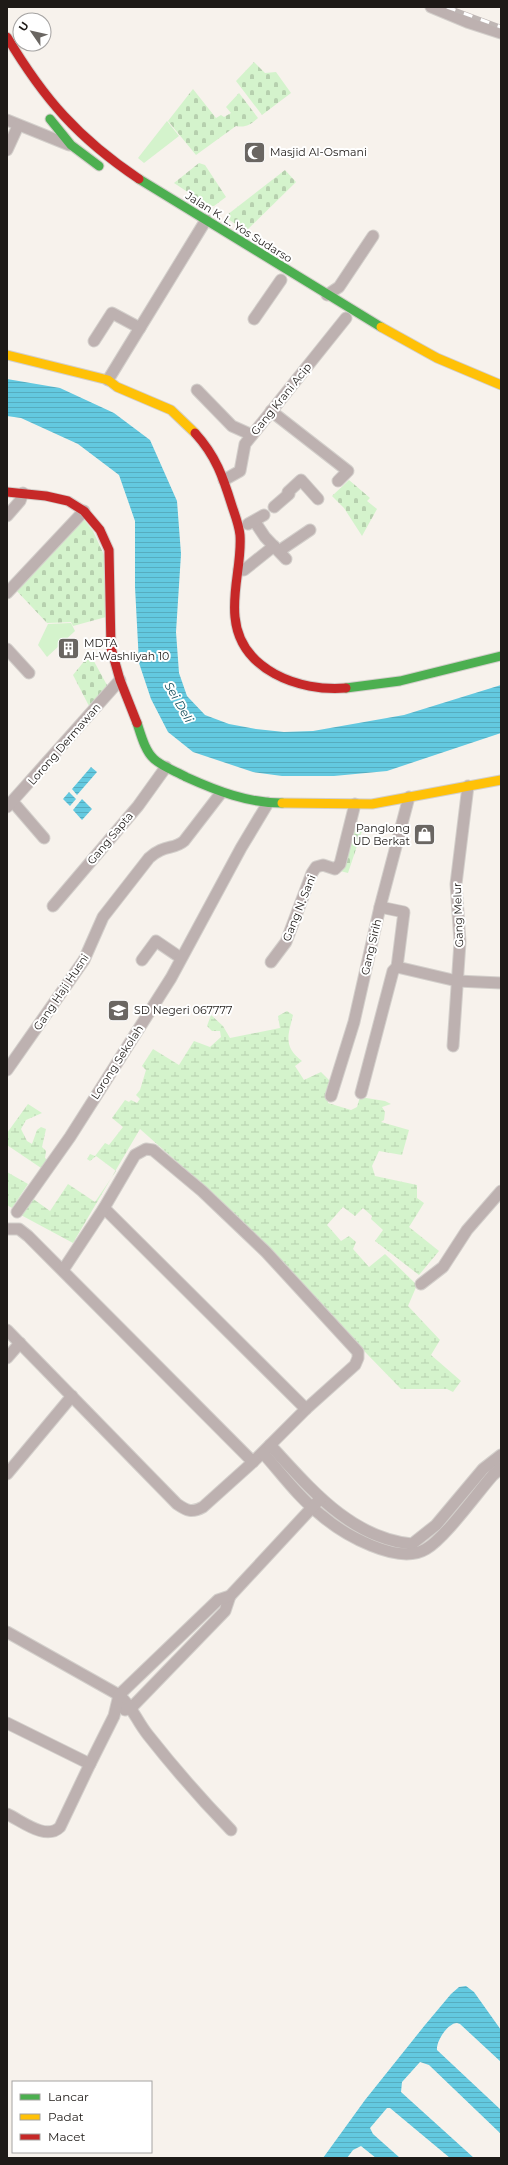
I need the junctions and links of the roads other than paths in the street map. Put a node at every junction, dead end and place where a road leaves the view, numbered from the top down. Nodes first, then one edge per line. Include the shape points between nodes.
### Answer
1 (431, 7) edge
2 (501, 33) edge
3 (7, 37) edge
4 (41, 109) dead end
5 (7, 120) edge
6 (18, 126) junction
7 (89, 142) junction
8 (71, 145) junction
9 (7, 150) edge
10 (108, 173) dead end
11 (206, 220) junction
12 (373, 236) dead end
13 (281, 280) dead end
14 (327, 295) junction
15 (254, 318) dead end
16 (346, 318) dead end
17 (140, 328) junction
18 (94, 341) dead end
19 (7, 355) edge
20 (108, 380) junction
21 (501, 385) edge
22 (197, 390) dead end
23 (271, 411) junction
24 (252, 435) junction
25 (224, 480) junction
26 (338, 481) dead end
27 (7, 492) edge
28 (23, 493) junction
29 (318, 499) dead end
30 (274, 507) dead end
31 (84, 510) junction
32 (7, 516) edge
33 (240, 526) junction
34 (310, 530) dead end
35 (280, 552) junction
36 (239, 570) junction
37 (7, 593) edge
38 (7, 648) edge
39 (501, 656) edge
40 (29, 673) dead end
41 (120, 680) junction
42 (166, 767) junction
43 (501, 780) edge
44 (468, 786) junction
45 (221, 793) junction
46 (409, 797) junction
47 (268, 803) junction
48 (354, 804) junction
49 (10, 805) edge
50 (44, 838) dead end
51 (53, 906) dead end
52 (380, 907) junction
53 (181, 958) junction
54 (142, 960) dead end
55 (271, 962) dead end
56 (397, 967) junction
57 (457, 981) junction
58 (501, 983) edge
59 (453, 1046) dead end
60 (7, 1070) edge
61 (361, 1093) dead end
62 (331, 1096) dead end
63 (501, 1191) edge
64 (104, 1208) junction
65 (17, 1212) dead end
66 (7, 1229) edge
67 (63, 1270) junction
68 (421, 1284) dead end
69 (7, 1330) edge
70 (20, 1343) junction
71 (7, 1358) edge
72 (72, 1396) junction
73 (306, 1409) junction
74 (266, 1449) junction
75 (500, 1461) edge
76 (253, 1462) junction
77 (7, 1474) edge
78 (320, 1499) junction
79 (312, 1506) junction
80 (399, 1548) junction
81 (230, 1596) junction
82 (7, 1632) edge
83 (139, 1676) junction
84 (151, 1687) junction
85 (119, 1695) junction
86 (132, 1707) junction
87 (114, 1716) junction
88 (7, 1722) edge
89 (90, 1764) junction
90 (7, 1814) edge
91 (231, 1830) dead end

1 - 2 street
3 - 7 main road, Jalan K. L. Yos Sudarso via 37,87
4 - 8 main road
5 - 6 street
6 - 8 street
6 - 9 street
7 - 8 street
7 - 11 main road, Jalan K. L. Yos Sudarso via 132,175
8 - 10 main road
11 - 14 main road, Jalan K. L. Yos Sudarso
11 - 17 street
12 - 14 street via 339,287
13 - 15 street
14 - 21 main road, Jalan K. L. Yos Sudarso via 418,348
16 - 23 street, Gang Krani Acip
17 - 18 street via 112,313
17 - 20 street
19 - 20 main road
20 - 25 main road via 117,387 176,414 203,443
22 - 24 street via 232,426
23 - 24 street, Gang Krani Acip
23 - 26 street via 348,470
24 - 25 street, Gang Krani Acip via 245,444 240,471
25 - 33 main road
27 - 28 main road
28 - 31 main road via 63,500
28 - 32 street via 20,501
29 - 30 street via 301,480
31 - 37 street
31 - 41 main road via 100,530 109,550 111,648
33 - 35 street via 259,518 265,537
33 - 36 main road
34 - 35 street
35 - 36 street via 244,570
36 - 39 main road via 235,606 236,626 244,645 252,658 264,668 291,682 337,689 371,686
38 - 40 street
41 - 42 main road via 145,745 154,758
41 - 49 street, Lorong Dermawan
42 - 45 main road
42 - 51 street, Gang Sapta via 138,806
43 - 44 main road
44 - 46 main road
44 - 57 street, Gang Melur via 456,884 460,942
45 - 47 main road
45 - 60 street, Gang Haji Husni via 181,844 157,850 149,858 103,917 84,960
46 - 48 main road via 372,804
46 - 52 street, Gang Sirih
47 - 48 main road
47 - 53 street, Lorong Sekolah
48 - 55 street, Gang N. Sani via 340,864 335,869 322,865 316,867 286,942
49 - 50 street
52 - 56 street via 404,912
52 - 62 street, Gang Sirih via 354,1022
53 - 54 street via 156,941
53 - 65 street, Lorong Sekolah via 171,978 70,1137
56 - 57 street
56 - 61 street via 392,971
57 - 58 street
57 - 59 street, Gang Melur
63 - 68 street via 467,1230 442,1267
64 - 67 street
64 - 73 street
64 - 73 street via 135,1155 146,1148 153,1150 202,1191 266,1252 358,1352 355,1365
66 - 67 street via 19,1230
67 - 76 street
69 - 70 street
70 - 71 street
70 - 72 street
72 - 76 street via 177,1504 189,1511 197,1511 203,1507
72 - 77 street
73 - 74 street
74 - 76 street
74 - 78 street
74 - 79 street
75 - 80 street via 483,1469 428,1533 412,1544
78 - 79 street
78 - 80 street via 338,1514
79 - 80 street via 354,1537 376,1547
79 - 81 street
81 - 83 street via 218,1600
81 - 84 street via 225,1611
82 - 85 street
83 - 84 street
83 - 85 street
84 - 86 street
85 - 86 street
85 - 87 street
86 - 87 street
86 - 91 street via 142,1728 201,1799
87 - 89 street
88 - 89 street
89 - 90 street via 56,1831 51,1833 40,1830

